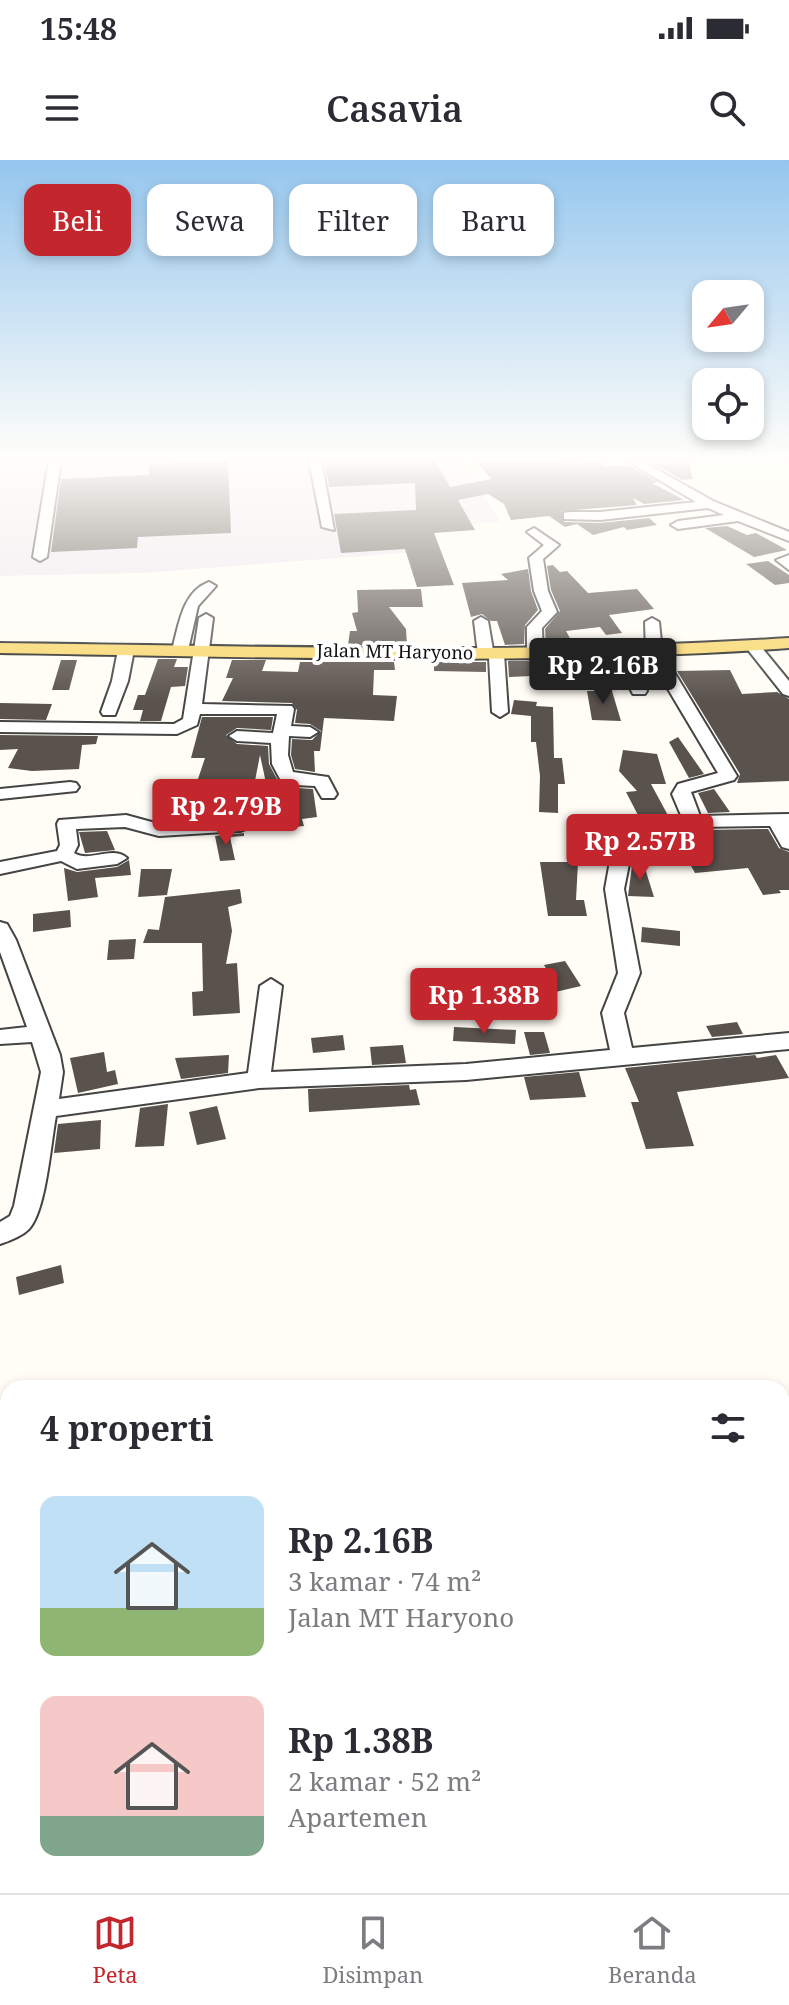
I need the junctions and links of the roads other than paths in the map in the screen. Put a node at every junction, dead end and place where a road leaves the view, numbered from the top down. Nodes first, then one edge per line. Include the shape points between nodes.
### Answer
1 (42, 541) edge
2 (547, 541) edge
3 (40, 557) dead end
4 (789, 559) edge
5 (789, 566) edge
6 (209, 586) dead end
7 (206, 618) dead end
8 (481, 621) dead end
9 (652, 622) dead end
10 (789, 643) edge
11 (753, 646) junction
12 (0, 648) edge
13 (126, 650) junction
14 (180, 650) junction
15 (200, 650) junction
16 (654, 652) junction
17 (491, 654) junction
18 (611, 654) junction
19 (535, 655) junction
20 (639, 691) dead end
21 (789, 691) edge
22 (192, 709) junction
23 (109, 712) dead end
24 (500, 712) dead end
25 (0, 727) edge
26 (310, 732) dead end
27 (280, 734) junction
28 (237, 736) dead end
29 (289, 779) junction
30 (70, 787) dead end
31 (0, 794) edge
32 (328, 794) dead end
33 (782, 820) edge
34 (693, 822) junction
35 (789, 843) edge
36 (64, 855) junction
37 (117, 858) dead end
38 (0, 868) edge
39 (0, 928) edge
40 (271, 986) dead end
41 (40, 1034) junction
42 (0, 1037) edge
43 (789, 1041) edge
44 (623, 1056) junction
45 (259, 1080) junction
46 (47, 1109) junction
47 (0, 1234) edge

1 - 3 street
2 - 19 street via 552,544 536,558 550,612 534,627
4 - 5 street via 783,560
6 - 14 street via 191,605
7 - 15 street
8 - 17 street
9 - 16 street
10 - 11 main road, Jalan MT Haryono
11 - 16 main road, Jalan MT Haryono
11 - 21 street
12 - 13 main road, Jalan MT Haryono
13 - 14 main road, Jalan MT Haryono
13 - 23 street
14 - 15 main road, Jalan MT Haryono
15 - 17 main road, Jalan MT Haryono
15 - 22 street
16 - 18 main road, Jalan MT Haryono
16 - 34 street via 728,776 684,788 681,794
17 - 19 main road, Jalan MT Haryono
17 - 24 street
18 - 19 main road, Jalan MT Haryono
18 - 20 street via 627,667
22 - 25 street via 191,721 177,729
22 - 27 street via 286,709
26 - 27 street
27 - 28 street
27 - 29 street via 282,771
29 - 32 street via 322,781
29 - 36 street via 277,806 250,823 194,830 159,830 126,821 66,824 69,845
30 - 31 street
33 - 34 street
33 - 35 street
34 - 44 street via 682,842 625,856 615,872 613,885 629,959 627,985 613,1013
36 - 37 street via 77,863
36 - 38 street
39 - 41 street
40 - 45 street
41 - 42 street
41 - 46 street via 51,1054
43 - 44 street
44 - 45 street via 466,1072
45 - 46 street
46 - 47 street via 27,1206 20,1222

